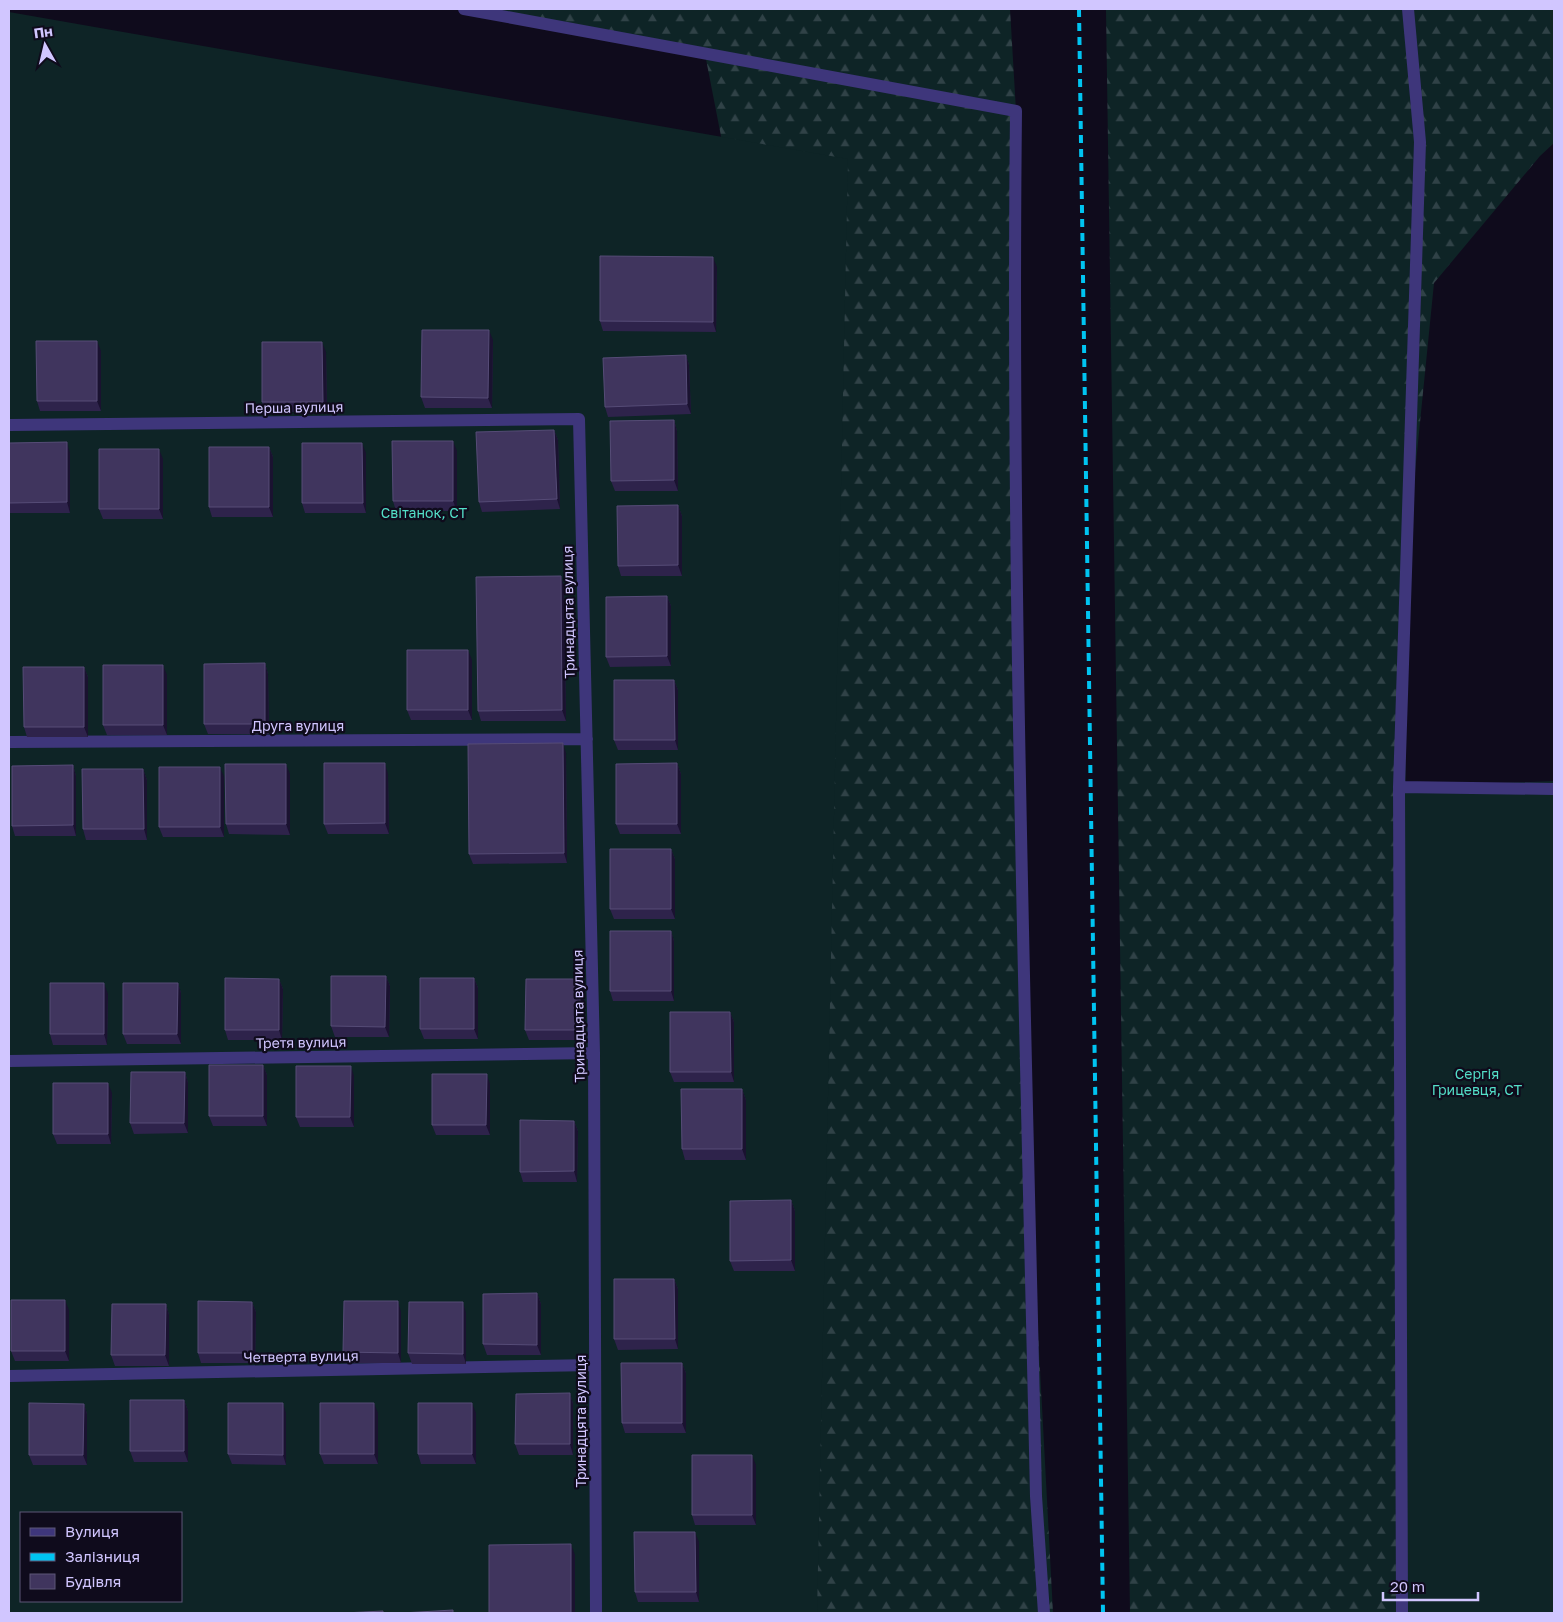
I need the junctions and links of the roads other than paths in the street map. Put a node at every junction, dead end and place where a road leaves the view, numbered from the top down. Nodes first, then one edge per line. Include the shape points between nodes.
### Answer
1 (464, 9) edge
2 (1408, 9) edge
3 (579, 419) joint
4 (9, 425) edge
5 (587, 739) junction
6 (9, 742) edge
7 (1399, 788) junction
8 (1554, 789) edge
9 (594, 1053) junction
10 (9, 1061) edge
11 (594, 1365) junction
12 (9, 1376) edge
13 (596, 1613) edge
14 (1044, 1613) edge
15 (1402, 1613) edge

1 - 14 street via 1016,111 1014,321 1020,767 1036,1496
2 - 7 street via 1420,142
3 - 4 street, Перша вулиця
3 - 5 street, Тринадцята вулиця
5 - 6 street, Друга вулиця
5 - 9 street, Тринадцята вулиця
7 - 8 street
7 - 15 street
9 - 10 street, Третя вулиця
9 - 11 street, Тринадцята вулиця
11 - 12 street, Четверта вулиця
11 - 13 street, Тринадцята вулиця

